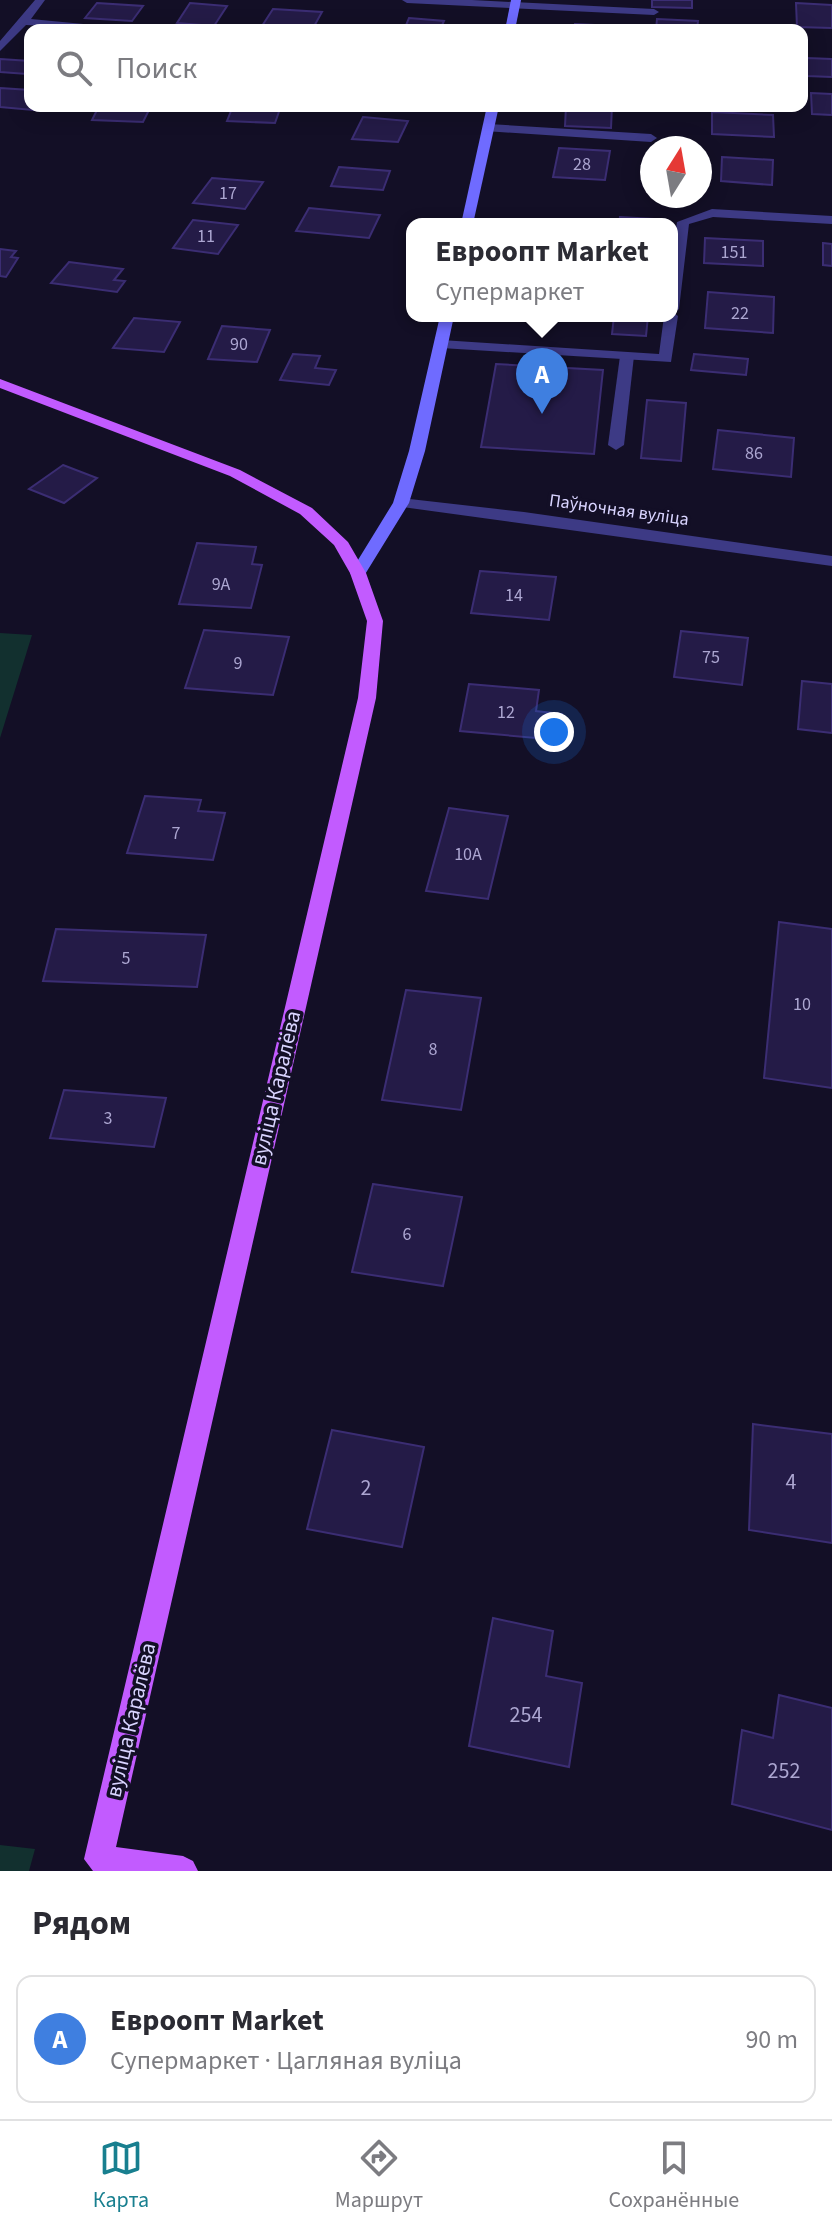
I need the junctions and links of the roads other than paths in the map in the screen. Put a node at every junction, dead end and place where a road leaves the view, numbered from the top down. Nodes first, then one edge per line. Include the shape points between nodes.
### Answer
1 (40, 0) edge
2 (407, 0) edge
3 (515, 3) edge
4 (654, 12) dead end
5 (23, 22) junction
6 (46, 24) edge
7 (511, 24) edge
8 (0, 48) edge
9 (492, 112) edge
10 (489, 128) junction
11 (640, 137) edge
12 (468, 218) edge
13 (832, 220) edge
14 (678, 262) edge
15 (446, 322) edge
16 (670, 322) edge
17 (441, 344) junction
18 (627, 356) junction
19 (0, 383) edge
20 (616, 445) dead end
21 (401, 503) junction
22 (832, 561) edge
23 (358, 573) junction
24 (97, 1865) edge
25 (183, 1871) edge

1 - 5 street
2 - 3 street
3 - 4 street
3 - 7 main road
5 - 6 street
5 - 8 street
9 - 10 main road
10 - 11 street
10 - 12 main road
13 - 14 street via 712,213 683,222
15 - 17 main road
16 - 18 street via 666,359
17 - 18 street
17 - 21 main road
18 - 20 street
19 - 23 main road via 235,473 306,511 340,542
21 - 22 street, Паўночная вуліца
21 - 23 main road
23 - 24 main road, вуліца Каралёва via 375,621 367,698
24 - 25 main road

